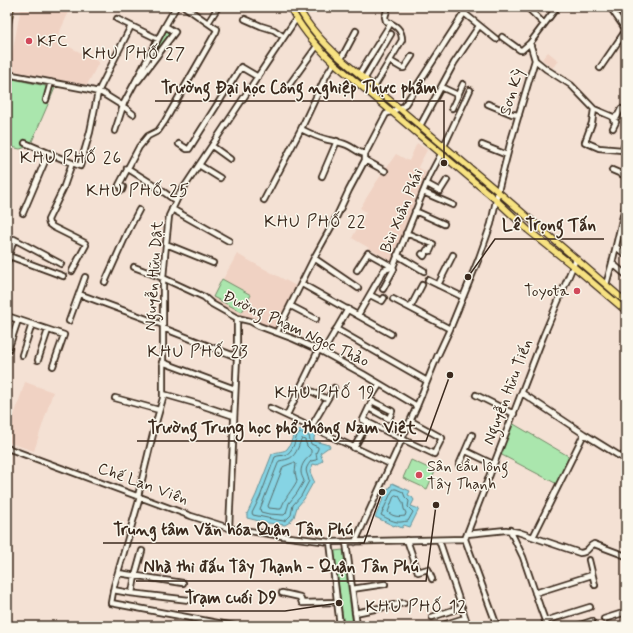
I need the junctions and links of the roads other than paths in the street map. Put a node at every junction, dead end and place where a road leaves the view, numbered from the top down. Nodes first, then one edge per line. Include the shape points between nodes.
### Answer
1 (11, 7) edge
2 (176, 7) edge
3 (185, 7) edge
4 (218, 7) edge
5 (290, 7) edge
6 (298, 7) edge
7 (388, 7) edge
8 (469, 7) edge
9 (528, 7) edge
10 (557, 7) edge
11 (610, 7) edge
12 (464, 13) junction
13 (117, 19) dead end
14 (245, 19) dead end
15 (296, 19) junction
16 (208, 23) junction
17 (544, 24) junction
18 (131, 26) junction
19 (165, 26) junction
20 (389, 26) dead end
21 (479, 26) junction
22 (7, 28) edge
23 (626, 30) edge
24 (356, 31) dead end
25 (391, 34) dead end
26 (284, 37) junction
27 (502, 37) dead end
28 (158, 39) junction
29 (496, 39) dead end
30 (530, 43) junction
31 (317, 46) junction
32 (412, 56) dead end
33 (341, 59) junction
34 (535, 60) junction
35 (390, 61) junction
36 (334, 63) junction
37 (600, 68) dead end
38 (7, 74) edge
39 (359, 74) junction
40 (258, 77) junction
41 (365, 78) junction
42 (51, 82) junction
43 (463, 84) dead end
44 (289, 85) dead end
45 (374, 87) junction
46 (441, 87) junction
47 (470, 90) dead end
48 (98, 92) junction
49 (130, 92) junction
50 (458, 95) junction
51 (46, 100) dead end
52 (488, 104) dead end
53 (123, 106) junction
54 (399, 108) junction
55 (452, 108) dead end
56 (594, 109) junction
57 (621, 109) dead end
58 (392, 112) junction
59 (133, 114) dead end
60 (519, 115) junction
61 (613, 117) junction
62 (420, 126) junction
63 (613, 128) dead end
64 (115, 130) dead end
65 (301, 130) junction
66 (337, 141) junction
67 (25, 143) dead end
68 (626, 143) edge
69 (179, 144) dead end
70 (482, 145) dead end
71 (212, 146) junction
72 (444, 146) junction
73 (48, 154) junction
74 (365, 154) junction
75 (441, 154) junction
76 (507, 155) junction
77 (230, 159) dead end
78 (365, 160) junction
79 (72, 163) junction
80 (200, 165) junction
81 (127, 168) junction
82 (612, 170) dead end
83 (385, 171) dead end
84 (322, 176) dead end
85 (626, 176) edge
86 (220, 178) dead end
87 (446, 180) dead end
88 (426, 184) junction
89 (122, 190) dead end
90 (423, 192) junction
91 (498, 192) junction
92 (264, 200) dead end
93 (496, 200) junction
94 (176, 201) junction
95 (626, 203) edge
96 (453, 205) dead end
97 (172, 209) junction
98 (139, 210) dead end
99 (415, 211) junction
100 (23, 213) dead end
101 (444, 224) dead end
102 (406, 233) junction
103 (229, 242) dead end
104 (166, 244) junction
105 (616, 246) junction
106 (422, 254) dead end
107 (398, 255) junction
108 (453, 255) dead end
109 (626, 255) edge
110 (9, 256) junction
111 (314, 258) junction
112 (576, 259) junction
113 (7, 262) edge
114 (213, 263) dead end
115 (612, 263) junction
116 (61, 264) dead end
117 (573, 266) junction
118 (134, 267) dead end
119 (393, 267) junction
120 (357, 270) dead end
121 (72, 271) dead end
122 (424, 271) dead end
123 (626, 275) edge
124 (63, 276) dead end
125 (85, 276) dead end
126 (163, 278) junction
127 (428, 280) dead end
128 (106, 282) dead end
129 (302, 284) junction
130 (606, 284) junction
131 (422, 285) dead end
132 (438, 285) junction
133 (358, 288) dead end
134 (383, 289) dead end
135 (79, 294) junction
136 (370, 295) junction
137 (463, 297) junction
138 (384, 298) dead end
139 (393, 299) dead end
140 (626, 302) edge
141 (291, 306) junction
142 (410, 308) junction
143 (348, 309) junction
144 (626, 311) edge
145 (358, 315) junction
146 (7, 316) edge
147 (237, 318) junction
148 (18, 320) junction
149 (316, 320) dead end
150 (69, 321) dead end
151 (32, 324) junction
152 (163, 326) junction
153 (336, 329) junction
154 (450, 329) junction
155 (48, 330) junction
156 (277, 332) junction
157 (391, 334) dead end
158 (8, 350) dead end
159 (320, 352) junction
160 (22, 355) dead end
161 (237, 357) junction
162 (38, 360) dead end
163 (162, 362) junction
164 (53, 366) dead end
165 (427, 381) junction
166 (380, 384) junction
167 (334, 388) dead end
168 (235, 389) junction
169 (309, 390) dead end
170 (374, 393) dead end
171 (522, 393) junction
172 (163, 394) junction
173 (476, 395) dead end
174 (115, 398) dead end
175 (328, 399) junction
176 (417, 406) junction
177 (270, 408) dead end
178 (369, 408) junction
179 (159, 410) junction
180 (514, 414) junction
181 (287, 415) junction
182 (234, 416) junction
183 (411, 421) junction
184 (368, 422) junction
185 (311, 427) junction
186 (584, 434) junction
187 (472, 435) dead end
188 (402, 439) junction
189 (7, 448) edge
190 (354, 448) junction
191 (466, 451) junction
192 (626, 460) edge
193 (390, 464) junction
194 (494, 464) junction
195 (459, 465) dead end
196 (139, 497) junction
197 (229, 528) junction
198 (510, 530) junction
199 (466, 537) junction
200 (533, 537) junction
201 (407, 540) junction
202 (439, 540) junction
203 (330, 542) junction
204 (346, 542) junction
205 (354, 542) junction
206 (142, 551) dead end
207 (626, 556) edge
208 (589, 560) dead end
209 (118, 573) junction
210 (592, 575) junction
211 (135, 576) junction
212 (432, 579) dead end
213 (183, 583) dead end
214 (385, 584) dead end
215 (595, 585) dead end
216 (114, 588) junction
217 (352, 589) junction
218 (132, 593) junction
219 (282, 593) dead end
220 (535, 593) junction
221 (189, 600) dead end
222 (337, 602) junction
223 (404, 603) dead end
224 (462, 607) junction
225 (590, 607) dead end
226 (355, 612) junction
227 (626, 612) edge
228 (432, 617) dead end
229 (465, 618) junction
230 (604, 619) dead end
231 (592, 621) dead end
232 (546, 624) edge
233 (447, 625) edge
234 (234, 626) edge
235 (340, 626) edge
236 (357, 626) edge
237 (439, 626) edge
238 (468, 626) edge
239 (497, 626) edge
240 (577, 626) edge

1 - 22 main road
2 - 19 street
3 - 16 street
4 - 16 street
5 - 15 main road
6 - 33 main road via 315,33
7 - 35 street via 384,17 386,21 397,26 402,35 402,40
8 - 12 street
9 - 17 street
10 - 17 street
11 - 23 street
12 - 21 street
12 - 54 street via 404,106
13 - 18 street
14 - 26 street via 274,30
15 - 26 street, Nguyễn Hữu Dật
15 - 31 main road
16 - 81 street via 217,29 216,32 165,121 158,131 148,136 139,147
17 - 30 street
18 - 28 street
18 - 48 street
19 - 28 street
19 - 49 street via 175,32
20 - 39 street
21 - 29 street
21 - 46 street
23 - 37 street
24 - 33 street
25 - 41 street
26 - 40 street, Nguyễn Hữu Dật
27 - 30 street via 520,50
28 - 49 street
30 - 34 street, Sơn Kỳ
31 - 36 main road
31 - 44 street
32 - 35 street via 404,68
33 - 39 main road
34 - 56 street via 571,86
34 - 60 street, Sơn Kỳ
35 - 45 street
36 - 58 main road
36 - 65 street
38 - 42 street
39 - 41 main road
40 - 69 street via 241,67 189,149
40 - 71 street, Nguyễn Hữu Dật
41 - 45 main road
42 - 48 street
42 - 51 street
43 - 50 street
45 - 54 main road
46 - 50 street
46 - 62 street
47 - 72 street
48 - 53 street
48 - 79 street via 80,166
49 - 53 street
50 - 55 street
52 - 60 street
53 - 59 street
53 - 64 street
54 - 58 street
54 - 62 main road
56 - 61 street
56 - 68 street via 585,142 599,148 622,150
57 - 61 street via 617,117
58 - 74 street via 386,114
58 - 75 main road
60 - 76 street, Sơn Kỳ
61 - 63 street via 616,122
62 - 72 main road
65 - 66 street
65 - 92 street
66 - 74 street
66 - 84 street
67 - 73 street
70 - 76 street
71 - 77 street
71 - 80 street, Nguyễn Hữu Dật
72 - 91 main road
73 - 79 street
73 - 100 street
74 - 78 street
75 - 88 street, Bùi Xuân Phái
75 - 93 main road
76 - 91 street, Sơn Kỳ
78 - 83 street
78 - 111 street
79 - 121 street via 48,220 53,227 86,245
80 - 86 street
80 - 94 street, Nguyễn Hữu Dật
81 - 89 street via 119,185 123,187
81 - 94 street
82 - 85 street
87 - 88 street via 440,191
88 - 90 street, Bùi Xuân Phái
90 - 96 street
90 - 99 street, Bùi Xuân Phái
91 - 93 street, Sơn Kỳ
91 - 112 main road
93 - 117 main road
93 - 137 street, Sơn Kỳ via 491,224
94 - 97 street, Nguyễn Hữu Dật
95 - 105 street
97 - 103 street
97 - 104 street, Nguyễn Hữu Dật
98 - 128 street
99 - 101 street
99 - 102 street, Bùi Xuân Phái
102 - 106 street via 432,244 430,251 427,250 424,256
102 - 107 street, Bùi Xuân Phái
104 - 114 street
104 - 126 street, Nguyễn Hữu Dật
105 - 109 street
105 - 115 street
107 - 119 street, Bùi Xuân Phái
107 - 122 street
108 - 132 street
110 - 113 street
110 - 116 street via 14,239
110 - 124 street
111 - 129 street
111 - 133 street
112 - 117 street, Nguyễn Hữu Tiến
112 - 130 main road
115 - 123 street
115 - 130 street
117 - 144 main road
117 - 171 street, Nguyễn Hữu Tiến
118 - 126 street, Đường Phạm Ngọc Thảo
119 - 120 street via 368,253
119 - 134 street
119 - 136 street, Bùi Xuân Phái via 384,270
125 - 135 street
126 - 147 street, Đường Phạm Ngọc Thảo via 204,297
126 - 152 street, Nguyễn Hữu Dật
127 - 132 street
129 - 141 street
129 - 143 street
130 - 140 main road
131 - 142 street
132 - 137 street
135 - 150 street
135 - 152 street
136 - 138 street via 382,301
136 - 145 street, Bùi Xuân Phái
137 - 154 street, Sơn Kỳ
139 - 142 street
141 - 149 street
141 - 156 street
142 - 154 street
143 - 145 street
143 - 153 street
145 - 157 street
146 - 148 street
147 - 156 street, Đường Phạm Ngọc Thảo
147 - 161 street
148 - 151 street
148 - 158 street
151 - 155 street
151 - 160 street
152 - 161 street
152 - 163 street, Nguyễn Hữu Dật
153 - 159 street
153 - 165 street
154 - 165 street, Sơn Kỳ
155 - 162 street
155 - 164 street via 64,335
156 - 159 street, Đường Phạm Ngọc Thảo
159 - 166 street, Đường Phạm Ngọc Thảo
159 - 181 street
161 - 168 street
163 - 168 street
163 - 172 street, Nguyễn Hữu Dật
165 - 176 street, Sơn Kỳ
166 - 170 street
166 - 176 street, Đường Phạm Ngọc Thảo
167 - 175 street
168 - 182 street
169 - 175 street
171 - 180 street, Nguyễn Hữu Tiến
171 - 186 street
172 - 179 street, Nguyễn Hữu Dật
172 - 182 street
173 - 180 street
174 - 179 street
175 - 185 street
176 - 183 street, Sơn Kỳ
177 - 181 street
178 - 178 street via 372,401 392,412 389,419
178 - 184 street via 363,420
179 - 196 street, Nguyễn Hữu Dật
180 - 194 street, Nguyễn Hữu Tiến
181 - 185 street
182 - 197 street
183 - 188 street, Sơn Kỳ
183 - 188 street via 442,438 434,454
184 - 188 street
184 - 190 street
185 - 190 street
186 - 192 street
186 - 200 street
187 - 191 street
188 - 193 street, Sơn Kỳ
189 - 196 street, Chế Lan Viên
190 - 193 street
191 - 194 street
191 - 195 street
193 - 205 street, Sơn Kỳ
194 - 199 street, Nguyễn Hữu Tiến
196 - 197 street, Chế Lan Viên
196 - 209 street, Nguyễn Hữu Dật
197 - 203 street, Chế Lan Viên
198 - 199 street, Chế Lan Viên
198 - 200 street
198 - 220 street
199 - 202 street, Chế Lan Viên
199 - 239 street
200 - 207 street via 580,553 587,551 594,544
201 - 202 street, Chế Lan Viên
201 - 205 street, Chế Lan Viên
201 - 212 street via 418,572 428,569
202 - 224 street
203 - 204 street, Chế Lan Viên
203 - 222 street
204 - 205 street, Chế Lan Viên
204 - 217 street
206 - 211 street
208 - 210 street
209 - 211 street
209 - 216 street, Nguyễn Hữu Dật
210 - 215 street
210 - 220 street
211 - 213 street
211 - 218 street
214 - 217 street
216 - 218 street
216 - 234 street via 111,603 113,604
217 - 226 street
218 - 221 street
219 - 222 street via 300,598 302,603
220 - 232 street
222 - 235 street
223 - 226 street
224 - 228 street
224 - 229 street
225 - 232 street
226 - 236 street
227 - 230 street
229 - 233 street
229 - 238 street
231 - 240 street
233 - 237 street

